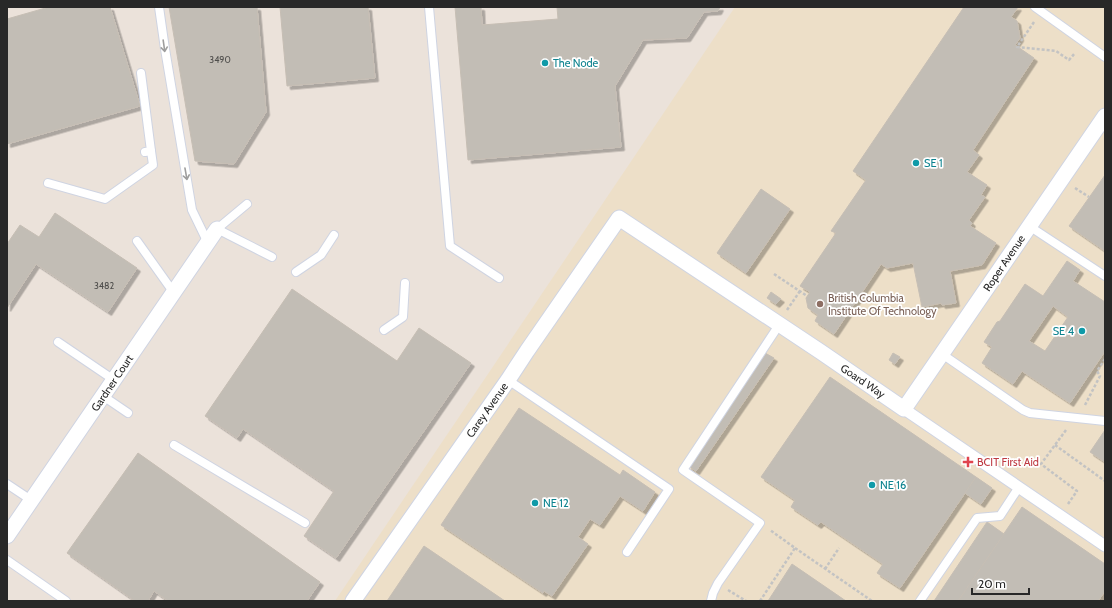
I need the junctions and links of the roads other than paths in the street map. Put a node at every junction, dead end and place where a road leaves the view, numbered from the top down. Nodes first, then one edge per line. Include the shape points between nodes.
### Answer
1 (160, 7) edge
2 (429, 7) edge
3 (1038, 9) edge
4 (1105, 57) edge
5 (141, 73) dead end
6 (1105, 116) edge
7 (48, 182) dead end
8 (247, 204) dead end
9 (619, 218) joint
10 (1029, 226) junction
11 (217, 229) junction
12 (334, 235) dead end
13 (137, 241) dead end
14 (208, 243) junction
15 (272, 257) dead end
16 (296, 272) dead end
17 (1105, 276) edge
18 (499, 278) dead end
19 (405, 283) dead end
20 (174, 293) junction
21 (779, 325) junction
22 (384, 330) dead end
23 (58, 342) dead end
24 (942, 354) junction
25 (114, 380) junction
26 (508, 380) junction
27 (103, 396) junction
28 (904, 410) junction
29 (128, 413) dead end
30 (1105, 421) edge
31 (174, 445) dead end
32 (7, 484) edge
33 (1019, 487) junction
34 (31, 500) junction
35 (305, 523) dead end
36 (7, 536) edge
37 (1105, 546) edge
38 (626, 552) dead end
39 (7, 560) edge
40 (66, 601) edge
41 (353, 601) edge
42 (711, 601) edge
43 (920, 601) edge

1 -> 14 lane via 192,210
2 - 18 lane via 450,246
3 - 4 lane
5 - 7 lane via 148,151 153,165 105,199
6 - 10 street, Roper Avenue
8 - 11 lane
9 - 21 street, Goard Way
9 - 26 street, Carey Avenue
10 - 17 lane
10 - 24 street, Roper Avenue
11 - 14 street, Gardner Court
11 - 15 lane
12 - 16 lane via 321,255
13 - 20 lane
14 - 20 street, Gardner Court
19 - 22 lane via 403,317
20 - 25 street, Gardner Court
21 - 28 street, Goard Way
21 - 42 lane via 683,470 760,523 718,583
23 - 25 lane
24 - 28 street, Roper Avenue
24 - 30 lane via 1030,413
25 - 27 street, Gardner Court
26 - 38 lane via 669,489
26 - 41 street, Carey Avenue
27 - 29 lane
27 - 34 street, Gardner Court
28 - 33 street, Goard Way
31 - 35 lane
32 - 34 lane
33 - 37 street, Goard Way
33 - 43 lane via 1000,516 977,518
34 - 36 street, Gardner Court
39 - 40 lane

